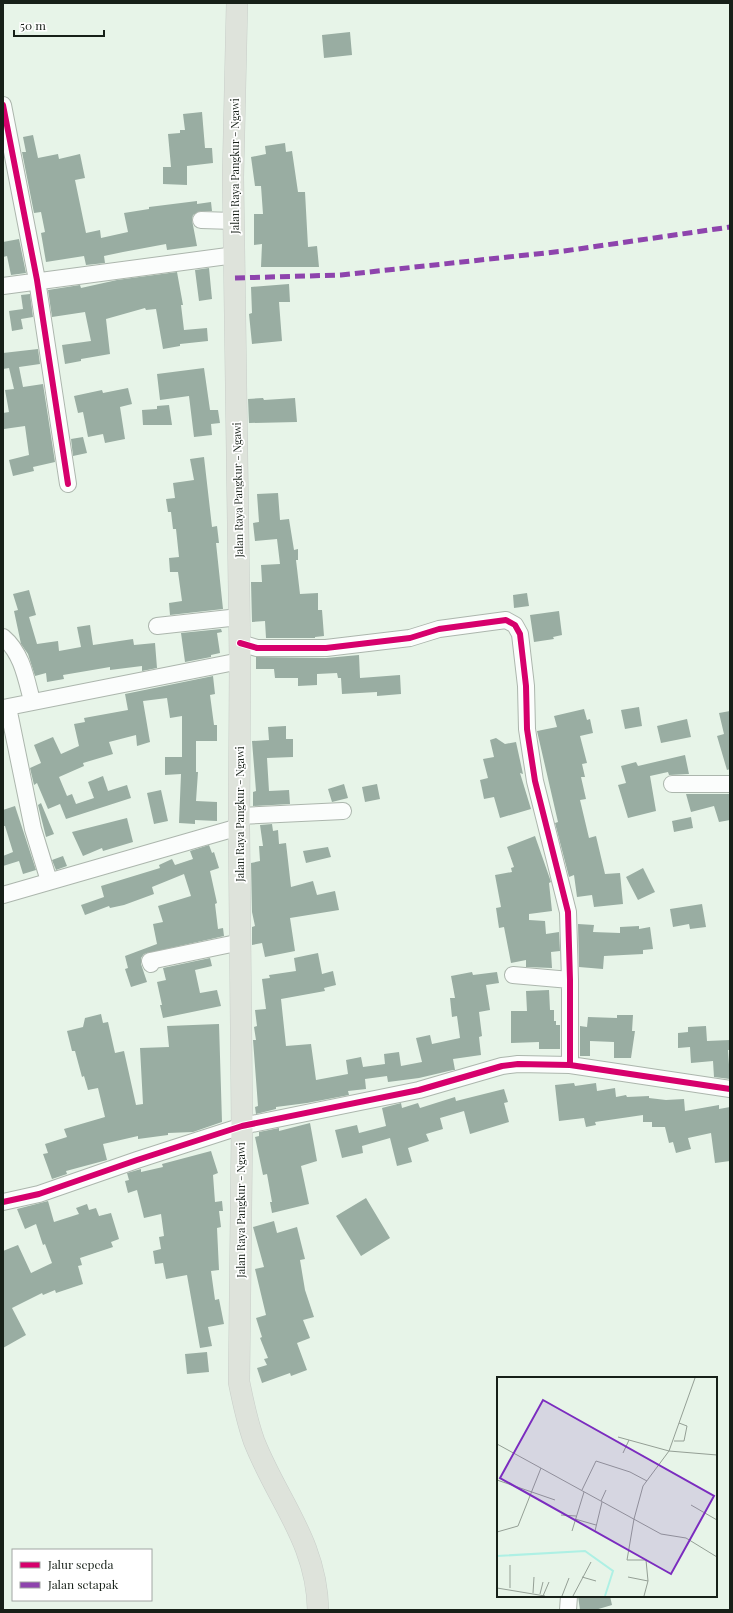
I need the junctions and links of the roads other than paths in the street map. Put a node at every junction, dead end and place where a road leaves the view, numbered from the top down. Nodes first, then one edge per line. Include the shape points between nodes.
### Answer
1 (237, 3) edge
2 (3, 105) edge
3 (201, 220) dead end
4 (234, 221) junction
5 (235, 255) junction
6 (37, 280) junction
7 (3, 286) edge
8 (68, 484) dead end
9 (239, 617) junction
10 (158, 626) dead end
11 (3, 637) edge
12 (240, 652) junction
13 (32, 701) junction
14 (5, 708) edge
15 (672, 784) dead end
16 (730, 784) edge
17 (343, 811) dead end
18 (239, 821) junction
19 (49, 881) junction
20 (3, 895) edge
21 (241, 942) junction
22 (151, 964) dead end
23 (513, 975) dead end
24 (570, 980) junction
25 (570, 1065) junction
26 (730, 1089) edge
27 (242, 1126) junction
28 (3, 1202) edge
29 (569, 1597) edge
30 (318, 1610) edge
31 (568, 1610) edge

1 - 4 main road, Jalan Raya Pangkur - Ngawi
2 - 6 street
3 - 4 street
4 - 5 main road, Jalan Raya Pangkur - Ngawi
5 - 6 street
5 - 9 main road, Jalan Raya Pangkur - Ngawi
6 - 7 street
6 - 8 street
9 - 10 street
9 - 12 main road, Jalan Raya Pangkur - Ngawi
11 - 13 street via 18,655
12 - 13 street
12 - 18 main road, Jalan Raya Pangkur - Ngawi
12 - 24 street via 257,648 326,648 410,638 440,630 506,620 514,625 520,634 526,686 527,729 535,781 568,912
13 - 14 street
14 - 19 street via 33,829
15 - 16 street
17 - 18 street
18 - 19 street
18 - 21 main road, Jalan Raya Pangkur - Ngawi
19 - 20 street
21 - 22 street via 150,961
21 - 27 main road, Jalan Raya Pangkur - Ngawi
23 - 24 street
24 - 25 street
25 - 26 street
25 - 27 street via 535,1063 502,1066 419,1090
27 - 28 street via 39,1194
27 - 30 main road, Jalan Raya Pangkur - Ngawi via 240,1382 243,1404 255,1442 306,1545 316,1581
29 - 31 street

